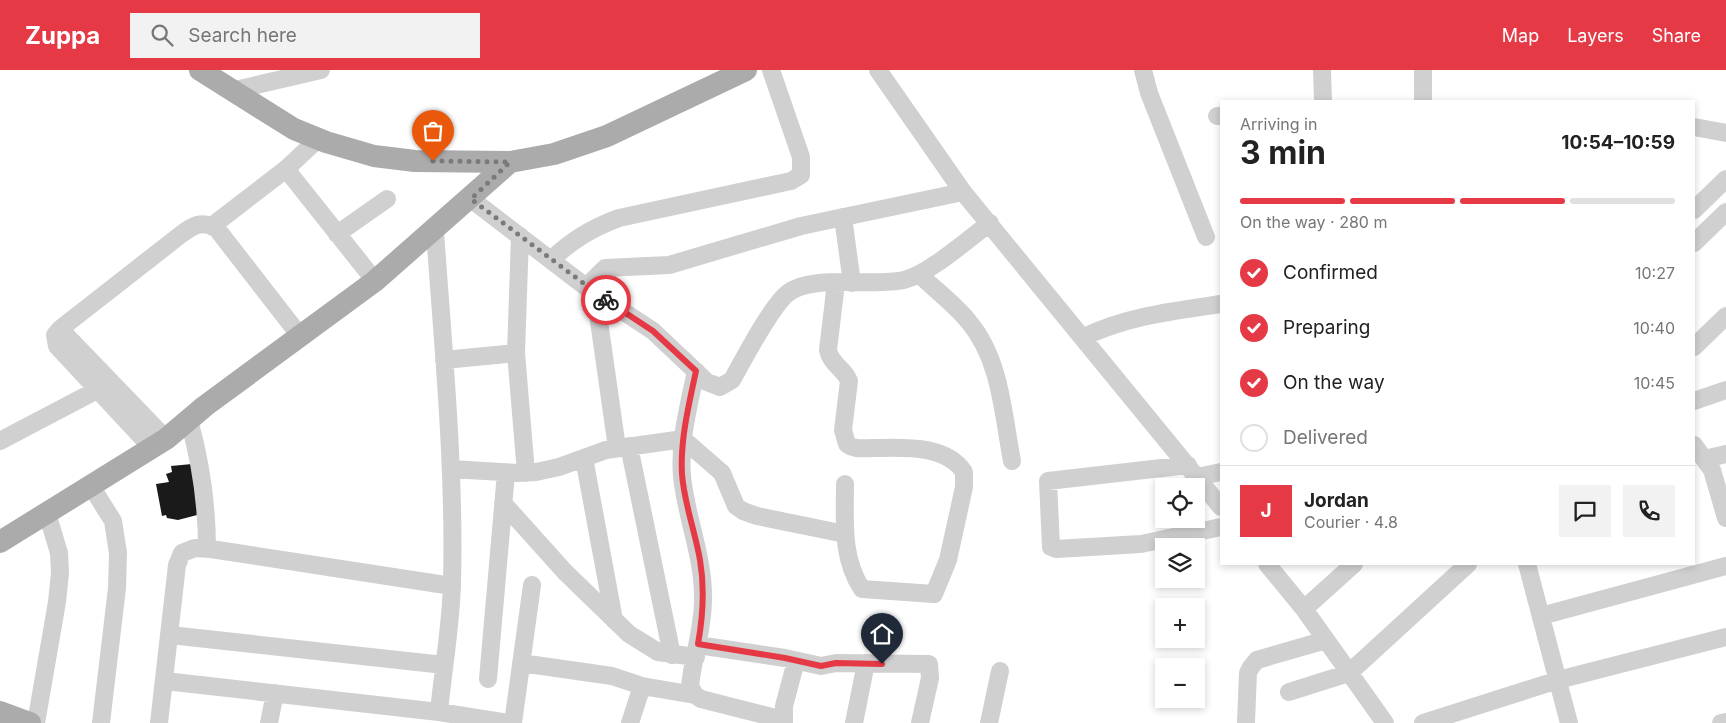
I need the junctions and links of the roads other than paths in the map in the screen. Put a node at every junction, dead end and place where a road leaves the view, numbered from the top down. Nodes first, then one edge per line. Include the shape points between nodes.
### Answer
1 (200, 70) edge
2 (322, 70) edge
3 (746, 70) edge
4 (771, 70) edge
5 (878, 70) edge
6 (1143, 70) edge
7 (1322, 70) edge
8 (1423, 70) edge
9 (235, 90) junction
10 (1323, 100) edge
11 (1423, 100) edge
12 (1695, 127) edge
13 (1726, 133) edge
14 (318, 139) junction
15 (510, 162) junction
16 (286, 169) junction
17 (1726, 179) edge
18 (964, 192) junction
19 (387, 199) dead end
20 (471, 199) junction
21 (1697, 208) edge
22 (843, 217) junction
23 (1723, 221) edge
24 (990, 223) junction
25 (212, 226) junction
26 (435, 231) junction
27 (337, 234) junction
28 (520, 236) junction
29 (1206, 237) dead end
30 (1695, 242) edge
31 (551, 260) junction
32 (918, 274) junction
33 (375, 281) junction
34 (844, 283) junction
35 (591, 290) junction
36 (1220, 304) edge
37 (1726, 316) edge
38 (60, 329) junction
39 (300, 336) junction
40 (1084, 337) junction
41 (1695, 346) edge
42 (516, 353) junction
43 (444, 360) junction
44 (696, 371) junction
45 (96, 390) junction
46 (1726, 390) edge
47 (1695, 401) edge
48 (189, 420) junction
49 (684, 438) junction
50 (0, 441) edge
51 (159, 443) junction
52 (1695, 446) edge
53 (623, 447) junction
54 (1726, 454) edge
55 (584, 458) junction
56 (1704, 459) junction
57 (1012, 461) dead end
58 (451, 469) junction
59 (1192, 471) junction
60 (1220, 472) edge
61 (506, 473) junction
62 (526, 473) junction
63 (845, 484) dead end
64 (91, 486) junction
65 (503, 504) junction
66 (1220, 506) edge
67 (48, 513) junction
68 (1726, 518) edge
69 (1220, 528) edge
70 (845, 534) junction
71 (0, 542) edge
72 (207, 548) junction
73 (1268, 565) edge
74 (1353, 565) edge
75 (1467, 565) edge
76 (1527, 565) edge
77 (1726, 566) edge
78 (532, 585) dead end
79 (452, 586) junction
80 (1304, 609) junction
81 (1541, 616) junction
82 (614, 620) junction
83 (170, 635) junction
84 (1726, 637) edge
85 (1326, 640) junction
86 (697, 651) junction
87 (672, 655) junction
88 (796, 661) junction
89 (521, 662) junction
90 (866, 663) junction
91 (444, 665) junction
92 (1000, 671) dead end
93 (1349, 672) junction
94 (488, 679) dead end
95 (1558, 680) junction
96 (165, 681) junction
97 (642, 686) junction
98 (1289, 692) dead end
99 (275, 693) junction
100 (695, 695) junction
101 (0, 712) edge
102 (438, 712) junction
103 (784, 721) edge
104 (1246, 722) dead end
105 (1726, 722) edge
106 (30, 723) edge
107 (36, 723) edge
108 (101, 723) edge
109 (159, 723) edge
110 (269, 723) edge
111 (508, 723) edge
112 (513, 723) edge
113 (630, 723) edge
114 (854, 723) edge
115 (920, 723) edge
116 (989, 723) edge
117 (1385, 723) edge
118 (1423, 723) edge
119 (1569, 723) edge
120 (1721, 723) edge

1 - 9 main road
2 - 9 street
3 - 15 main road via 607,136 554,154
4 - 31 street via 801,156 801,175 792,181 619,218 576,238
5 - 18 street
6 - 29 street via 1149,93
7 - 10 street
8 - 11 street
9 - 14 main road via 294,129
12 - 13 street
14 - 15 main road via 374,156 415,161
14 - 16 street
15 - 20 main road
16 - 25 street
16 - 27 street
17 - 21 street
18 - 22 street
18 - 24 street
19 - 27 street
20 - 26 main road
20 - 28 street
21 - 23 street
22 - 34 street
22 - 35 street via 669,265 605,268
23 - 30 street
24 - 32 street
24 - 40 street
25 - 38 street via 199,223 193,226
25 - 39 street
26 - 33 main road
26 - 43 street
27 - 33 street
28 - 31 street
28 - 42 street
31 - 35 street
32 - 34 street via 895,281
32 - 57 street via 969,322 989,356 997,379
33 - 39 main road
34 - 44 street via 802,286 787,294 726,385 714,386
34 - 70 street via 828,350 829,358 849,381 843,430 847,444 859,448 917,448 950,459 964,472 964,487 948,560 934,594 862,589 850,564
35 - 44 street via 653,331
35 - 53 street
36 - 40 street via 1141,316
37 - 41 street
38 - 45 street via 55,335 57,346
38 - 51 street
39 - 48 main road
40 - 59 street
42 - 43 street
42 - 62 street
43 - 58 street
44 - 49 street
45 - 50 street
45 - 51 street
46 - 47 street
48 - 51 main road
48 - 72 street via 205,494
49 - 53 street
49 - 70 street via 722,473 736,506 743,511
49 - 86 street via 683,483 703,586
51 - 64 main road
52 - 56 street
53 - 55 street
53 - 87 street
54 - 56 street
55 - 62 street
55 - 82 street
56 - 68 street via 1712,470
58 - 61 street
58 - 79 street
59 - 60 street
59 - 66 street
59 - 69 street via 1048,481 1051,547 1141,544
61 - 62 street
61 - 65 street
63 - 70 street
64 - 67 main road
64 - 108 street via 113,520 118,553
65 - 82 street
65 - 94 street
67 - 71 main road
67 - 107 street via 59,553 60,573
72 - 79 street
72 - 83 street via 189,549 178,558
73 - 80 street
74 - 80 street
75 - 93 street
76 - 81 street
77 - 81 street
78 - 89 street
79 - 91 street
80 - 85 street
81 - 95 street
82 - 87 street via 647,647
83 - 91 street
83 - 96 street
84 - 95 street
85 - 93 street
85 - 104 street via 1257,660 1248,673
86 - 87 street
86 - 88 street
86 - 100 street via 690,686
88 - 90 street via 821,666
88 - 103 street via 784,706
89 - 97 street via 612,676
89 - 112 street
90 - 114 street
90 - 115 street via 929,664 930,678
91 - 102 street
92 - 116 street
93 - 98 street
93 - 117 street
95 - 118 street
95 - 119 street
96 - 99 street
96 - 109 street
97 - 100 street
97 - 113 street
99 - 102 street
99 - 110 street
100 - 103 street
101 - 106 main road
102 - 111 street
105 - 120 street

